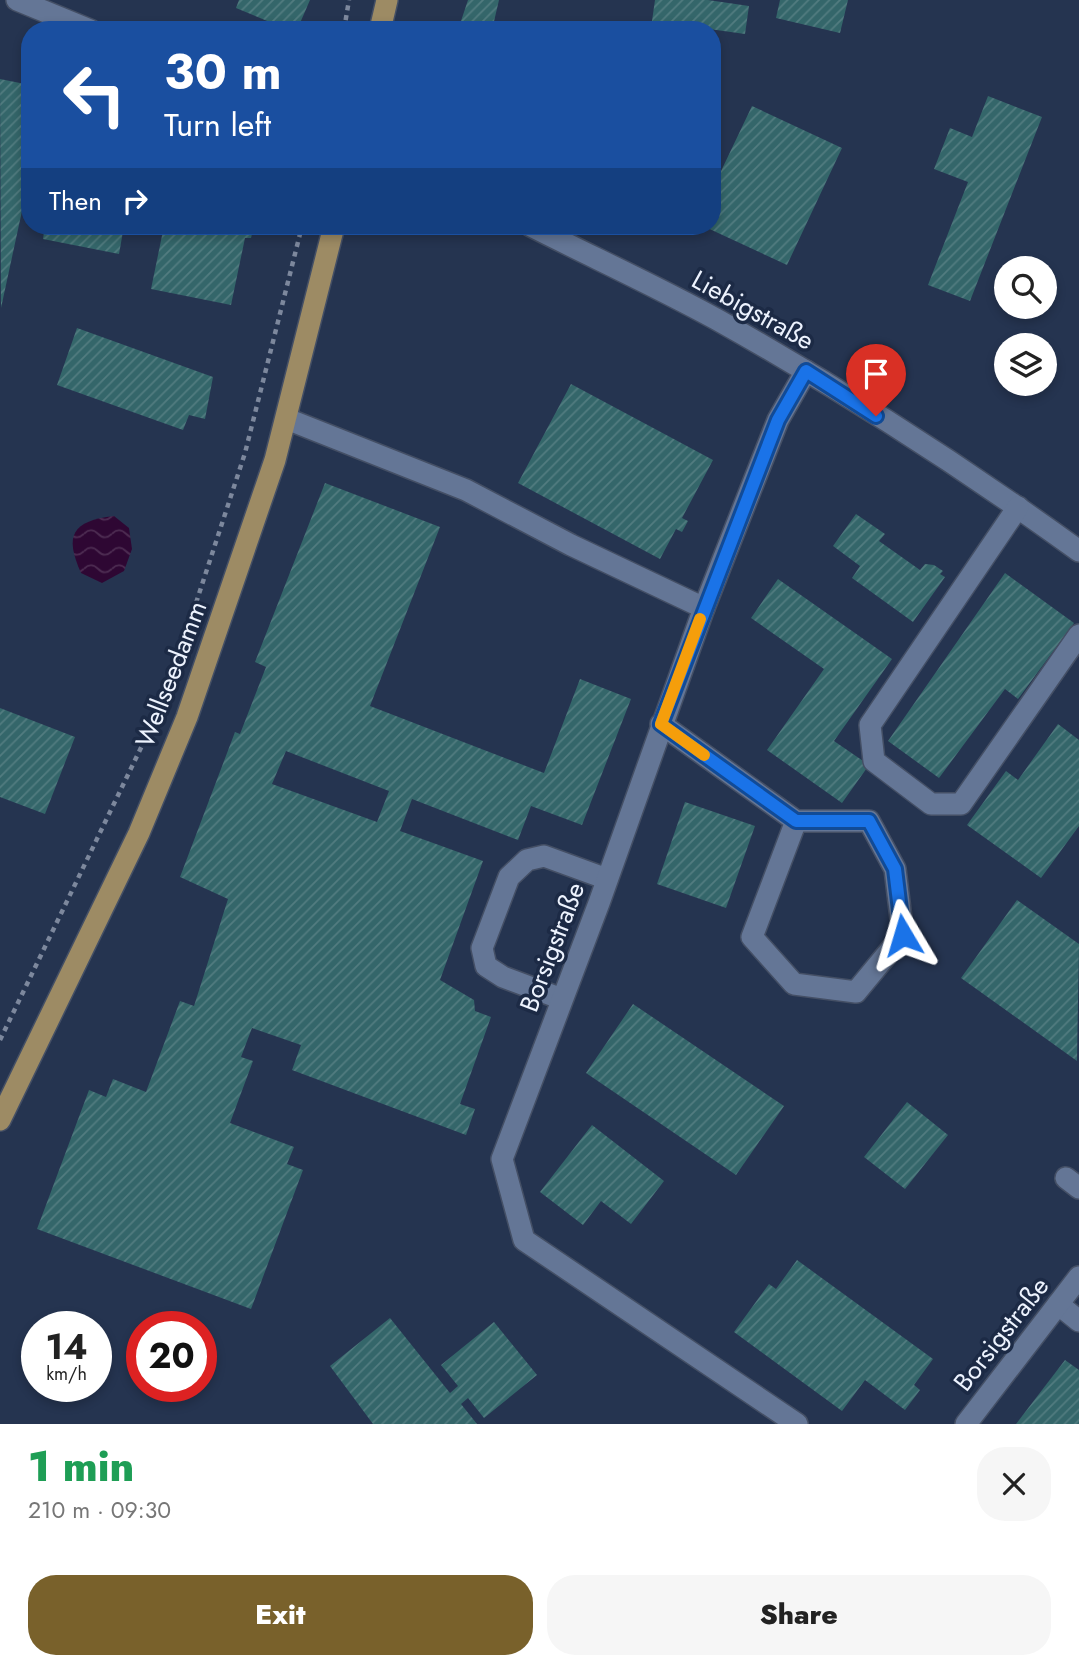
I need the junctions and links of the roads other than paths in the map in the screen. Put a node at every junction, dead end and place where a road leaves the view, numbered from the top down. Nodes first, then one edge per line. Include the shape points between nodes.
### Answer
1 (17, 0) edge
2 (387, 0) edge
3 (66, 10) edge
4 (382, 21) edge
5 (332, 235) edge
6 (549, 235) edge
7 (806, 371) junction
8 (286, 419) junction
9 (1018, 507) junction
10 (1079, 551) edge
11 (704, 608) junction
12 (1079, 635) edge
13 (661, 724) junction
14 (796, 821) junction
15 (607, 878) junction
16 (562, 999) junction
17 (0, 1120) edge
18 (1079, 1277) edge
19 (1058, 1304) junction
20 (1079, 1321) edge
21 (797, 1424) edge
22 (967, 1424) edge

1 - 3 street
2 - 4 main road
5 - 8 main road, Wellseedamm
6 - 7 street, Liebigstraße via 714,318
7 - 9 street, Liebigstraße
7 - 11 street, Borsigstraße via 778,420
8 - 11 street via 466,490
8 - 17 main road, Wellseedamm via 211,652 150,807
9 - 10 street, Liebigstraße
9 - 12 street via 870,725 874,761 931,804 961,804
11 - 13 street, Borsigstraße
13 - 14 street
13 - 15 street, Borsigstraße
14 - 14 street via 752,937 794,984 856,992 903,935 895,869 869,821
15 - 16 street, Borsigstraße
15 - 16 street via 544,856 527,860 509,877 482,948 486,967
16 - 21 street, Borsigstraße via 502,1159 524,1240
18 - 19 street, Borsigstraße
19 - 20 street
19 - 22 street, Borsigstraße

